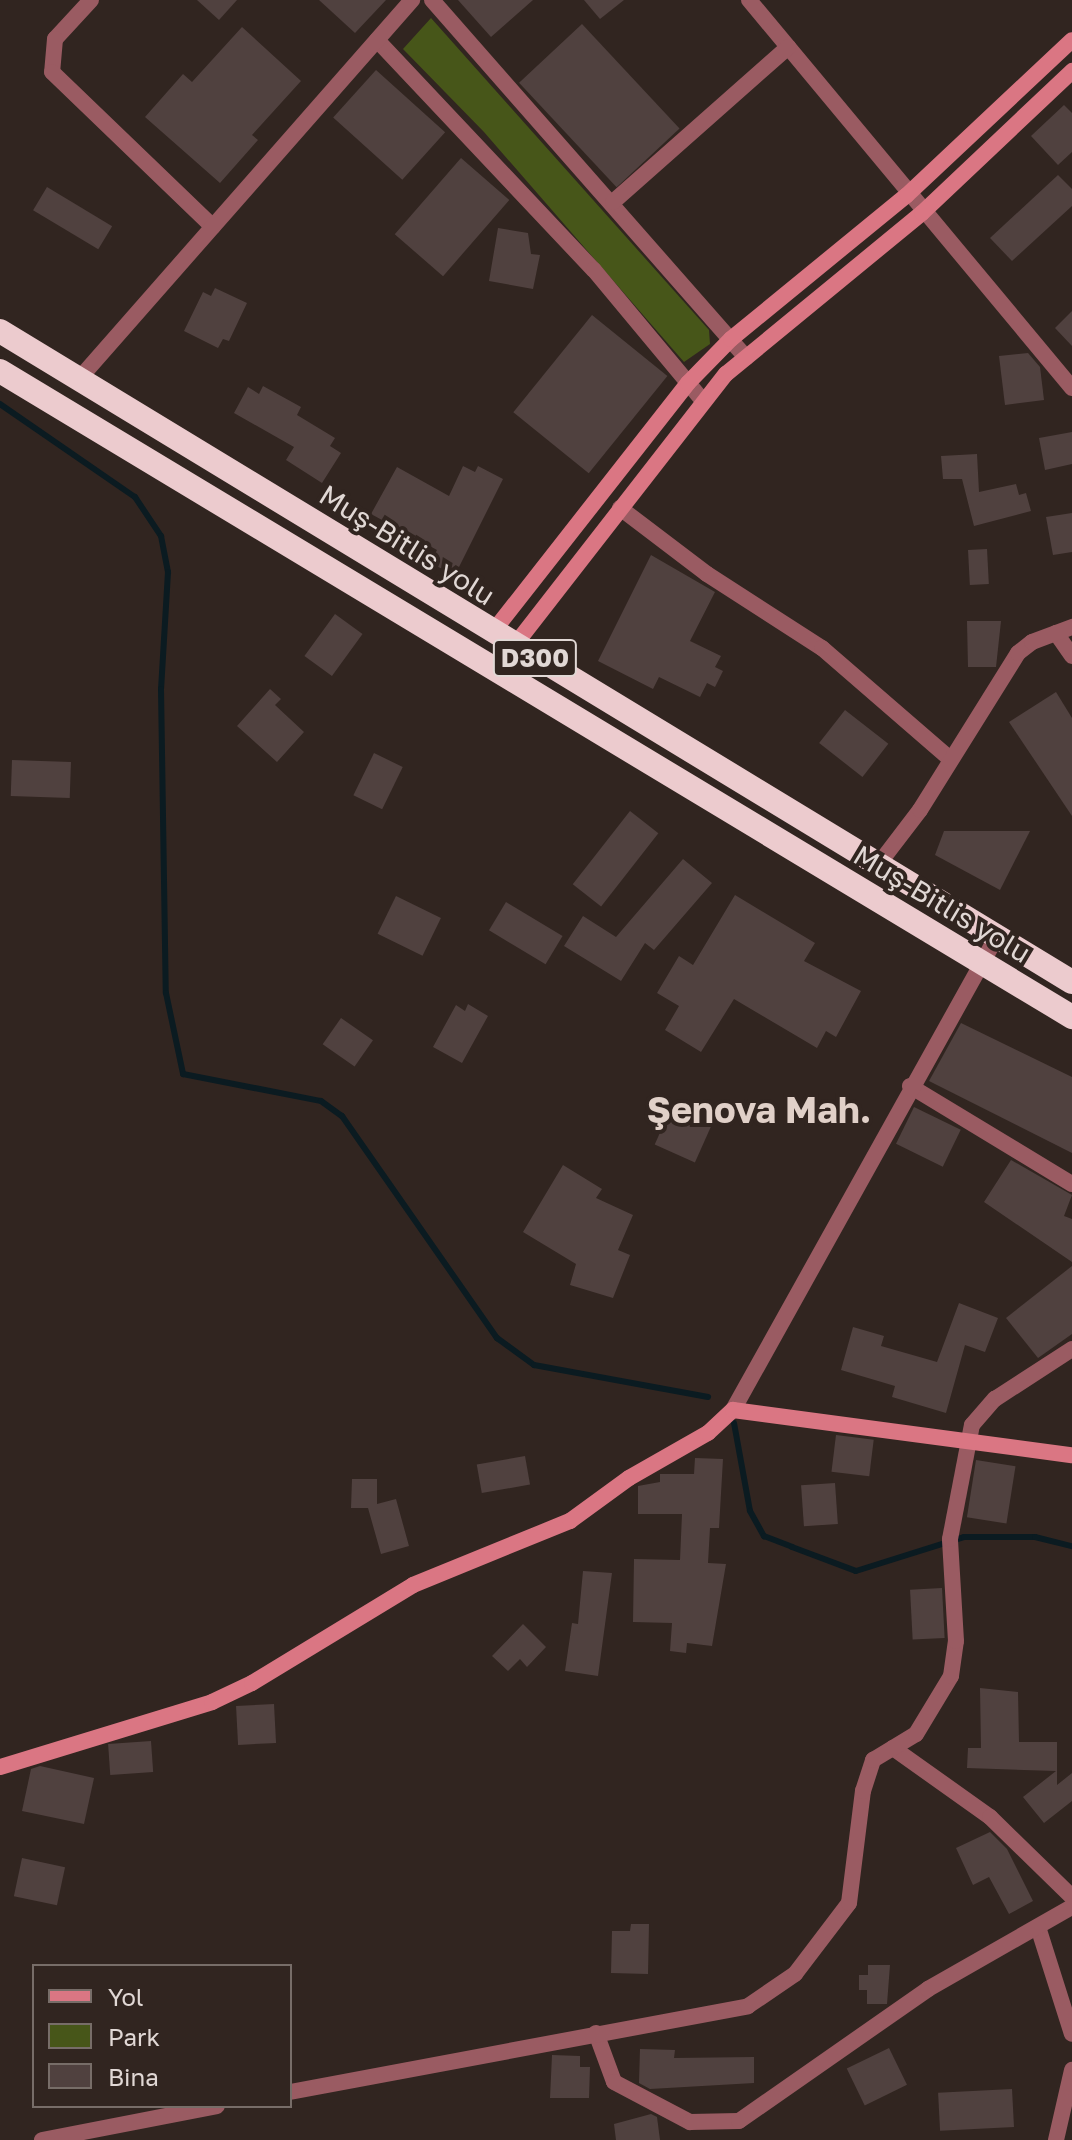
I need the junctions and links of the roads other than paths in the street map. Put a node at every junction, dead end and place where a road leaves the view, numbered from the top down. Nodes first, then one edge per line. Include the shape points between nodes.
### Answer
1 (91, 0) edge
2 (412, 0) edge
3 (432, 0) edge
4 (749, 0) edge
5 (377, 40) junction
6 (1072, 40) edge
7 (788, 47) junction
8 (1050, 61) junction
9 (1071, 75) edge
10 (907, 195) junction
11 (613, 202) junction
12 (922, 213) junction
13 (213, 227) junction
14 (0, 331) edge
15 (731, 339) junction
16 (746, 358) junction
17 (0, 371) edge
18 (79, 379) junction
19 (688, 383) junction
20 (1072, 388) edge
21 (703, 401) junction
22 (620, 508) junction
23 (1064, 630) edge
24 (492, 633) junction
25 (514, 646) junction
26 (1072, 656) edge
27 (950, 759) junction
28 (774, 802) junction
29 (760, 830) junction
30 (840, 841) junction
31 (878, 865) junction
32 (825, 868) junction
33 (997, 936) junction
34 (980, 962) junction
35 (1072, 982) edge
36 (1072, 1017) edge
37 (910, 1086) junction
38 (1072, 1184) edge
39 (1072, 1349) edge
40 (733, 1410) junction
41 (968, 1437) junction
42 (1072, 1455) edge
43 (893, 1748) junction
44 (0, 1767) edge
45 (1072, 1897) edge
46 (1072, 1907) edge
47 (1038, 1927) junction
48 (596, 2033) junction
49 (1072, 2034) edge
50 (1072, 2070) edge
51 (292, 2092) edge
52 (207, 2108) edge
53 (42, 2140) edge
54 (1056, 2140) edge

1 - 13 street via 55,39 52,72
2 - 5 street
3 - 11 street
4 - 7 street
5 - 13 street
5 - 19 street via 564,237
6 - 8 street
7 - 10 street
7 - 11 street
8 - 9 street
8 - 10 street
9 - 12 street
10 - 12 street
10 - 15 street
11 - 15 street
12 - 16 street
12 - 20 street
13 - 18 street
14 - 18 highway, Muş-Bitlis yolu / D300
15 - 16 street
15 - 19 street
16 - 21 street
17 - 29 highway, Muş-Bitlis yolu / D300
18 - 24 highway, Muş-Bitlis yolu / D300
19 - 21 street
19 - 24 street
21 - 22 street
22 - 25 street
22 - 27 street via 707,574 822,648
23 - 26 street
23 - 27 street via 1018,653
24 - 25 highway, Muş-Bitlis yolu / D300
25 - 28 highway, Muş-Bitlis yolu / D300
27 - 31 street
28 - 29 highway
28 - 30 highway, Muş-Bitlis yolu / D300
29 - 32 highway, Muş-Bitlis yolu / D300
30 - 31 highway, Muş-Bitlis yolu / D300
30 - 32 highway
31 - 33 highway, Muş-Bitlis yolu / D300
32 - 34 highway, Muş-Bitlis yolu / D300
33 - 34 street
33 - 35 highway, Muş-Bitlis yolu / D300
34 - 36 highway, Muş-Bitlis yolu / D300
34 - 37 street
37 - 38 street
37 - 40 street
39 - 41 street via 986,1406
40 - 41 street
40 - 44 street via 708,1433 549,1533 413,1585 252,1683 212,1702
41 - 42 street
41 - 43 street via 950,1539 956,1641 951,1676 933,1714 916,1734
43 - 45 street via 990,1817
43 - 48 street via 873,1760 863,1791 849,1903 795,1974 748,2006
46 - 47 street
47 - 48 street via 928,1989 739,2121 690,2122 614,2082
47 - 49 street
48 - 51 street
50 - 54 street
52 - 53 street

